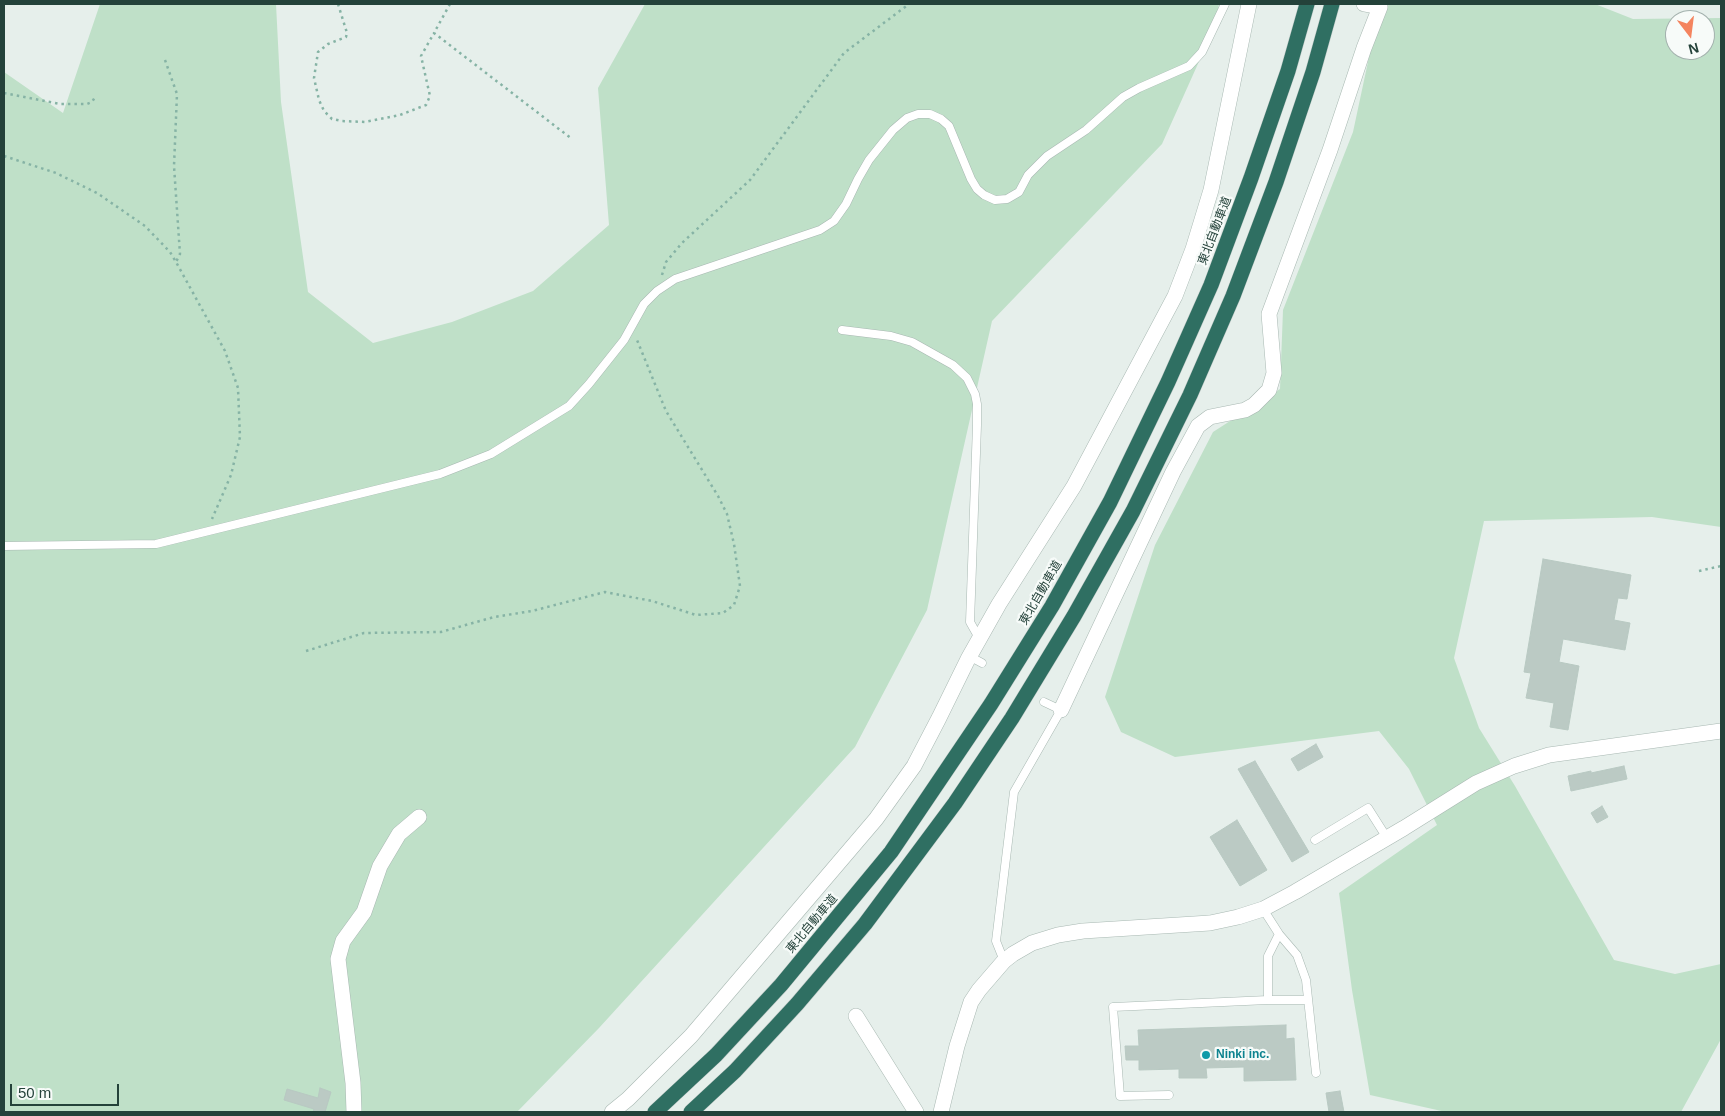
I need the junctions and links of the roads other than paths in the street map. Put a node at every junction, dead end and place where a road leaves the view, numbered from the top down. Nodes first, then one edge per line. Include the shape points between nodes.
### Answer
1 (1225, 4) edge
2 (1249, 4) edge
3 (1307, 4) edge
4 (1332, 4) edge
5 (1365, 4) edge
6 (842, 330) dead end
7 (4, 546) edge
8 (979, 638) junction
9 (1044, 702) dead end
10 (1062, 710) junction
11 (1721, 731) edge
12 (419, 817) dead end
13 (1387, 838) junction
14 (1316, 840) dead end
15 (1263, 909) junction
16 (1279, 934) junction
17 (1004, 961) junction
18 (1268, 1000) junction
19 (1308, 1000) junction
20 (856, 1016) dead end
21 (1316, 1073) dead end
22 (1169, 1095) dead end
23 (354, 1112) edge
24 (612, 1112) edge
25 (655, 1112) edge
26 (691, 1112) edge
27 (916, 1112) edge
28 (942, 1112) edge

1 - 7 lane via 1202,52 1189,66 1122,98 1086,130 1047,156 1028,176 1019,192 1006,199 995,200 977,189 948,126 930,114 907,118 869,160 834,221 820,230 675,279 657,291 644,304 624,340 569,406 491,454 440,474 156,544
2 - 8 street via 1211,190 1175,296 1074,486
3 - 25 highway, 東北自動車道 via 1285,80 1211,285 1110,502 1052,606 991,704 891,852 781,985 716,1055
4 - 26 highway via 1276,182 1233,296 1190,395 1133,511 1074,616 955,803 866,924 735,1071
5 - 10 street via 1380,7 1269,314 1274,373 1269,390 1245,410 1210,418 1198,426 1173,472
6 - 8 lane via 892,336 912,342 953,365 967,378 975,394 977,425 970,622
8 - 24 street via 976,660 914,766 876,819 691,1036
9 - 10 lane
10 - 17 lane via 1014,792 996,941
11 - 13 street via 1549,755 1514,766 1476,783
12 - 23 street via 399,834 380,866 364,912 343,941 338,959
13 - 14 lane via 1368,808
13 - 15 street
15 - 16 lane
15 - 17 street via 1210,923 1058,935 1032,943
16 - 18 lane via 1268,956
16 - 19 lane via 1297,955 1306,980
17 - 28 street via 971,1002
18 - 19 lane
18 - 22 lane via 1113,1006 1120,1096
19 - 21 lane
20 - 27 street

